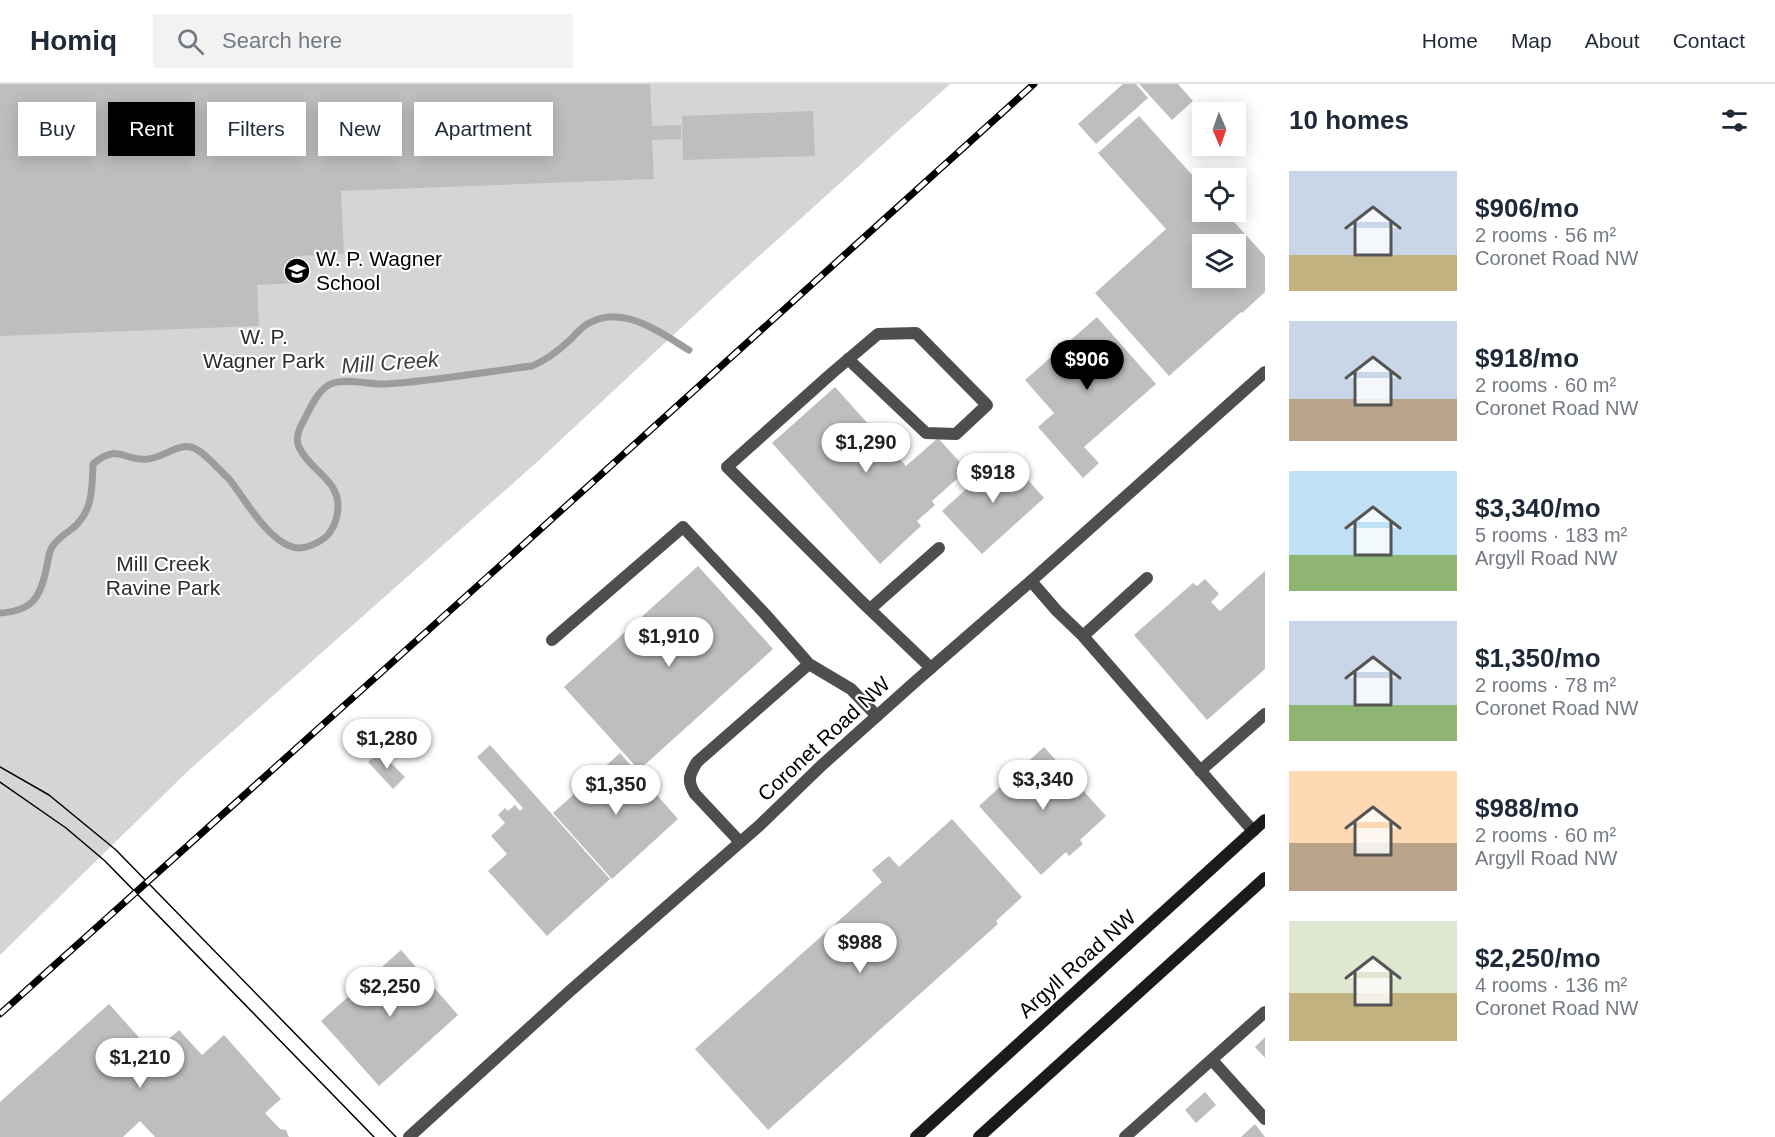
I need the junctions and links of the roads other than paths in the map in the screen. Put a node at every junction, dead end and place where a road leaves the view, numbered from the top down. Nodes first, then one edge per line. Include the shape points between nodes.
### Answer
1 (848, 359) junction
2 (1265, 372) edge
3 (939, 548) dead end
4 (1147, 578) dead end
5 (1031, 581) junction
6 (870, 609) junction
7 (1083, 636) junction
8 (552, 640) dead end
9 (809, 664) junction
10 (931, 668) junction
11 (1265, 714) edge
12 (878, 716) junction
13 (1200, 771) junction
14 (1265, 820) edge
15 (1253, 831) junction
16 (740, 842) junction
17 (1265, 878) edge
18 (1265, 1012) edge
19 (1212, 1060) junction
20 (1265, 1119) edge
21 (409, 1137) edge
22 (916, 1137) edge
23 (979, 1137) edge
24 (1125, 1137) edge

1 - 1 street via 878,334 916,333 987,405 956,434 926,433
1 - 6 street via 727,467
2 - 5 street, Coronet Road NW
3 - 6 street
4 - 7 street
5 - 7 street
5 - 10 street, Coronet Road NW
6 - 10 street
7 - 13 street
8 - 9 street via 683,527
9 - 12 street via 851,689
9 - 16 street via 697,762 690,773 689,785 695,794
10 - 12 street, Coronet Road NW
11 - 13 street
12 - 16 street, Coronet Road NW
13 - 15 street
14 - 15 main road, Argyll Road NW
15 - 22 main road, Argyll Road NW
16 - 21 street, Coronet Road NW
17 - 23 main road
18 - 19 street
19 - 20 street
19 - 24 street

